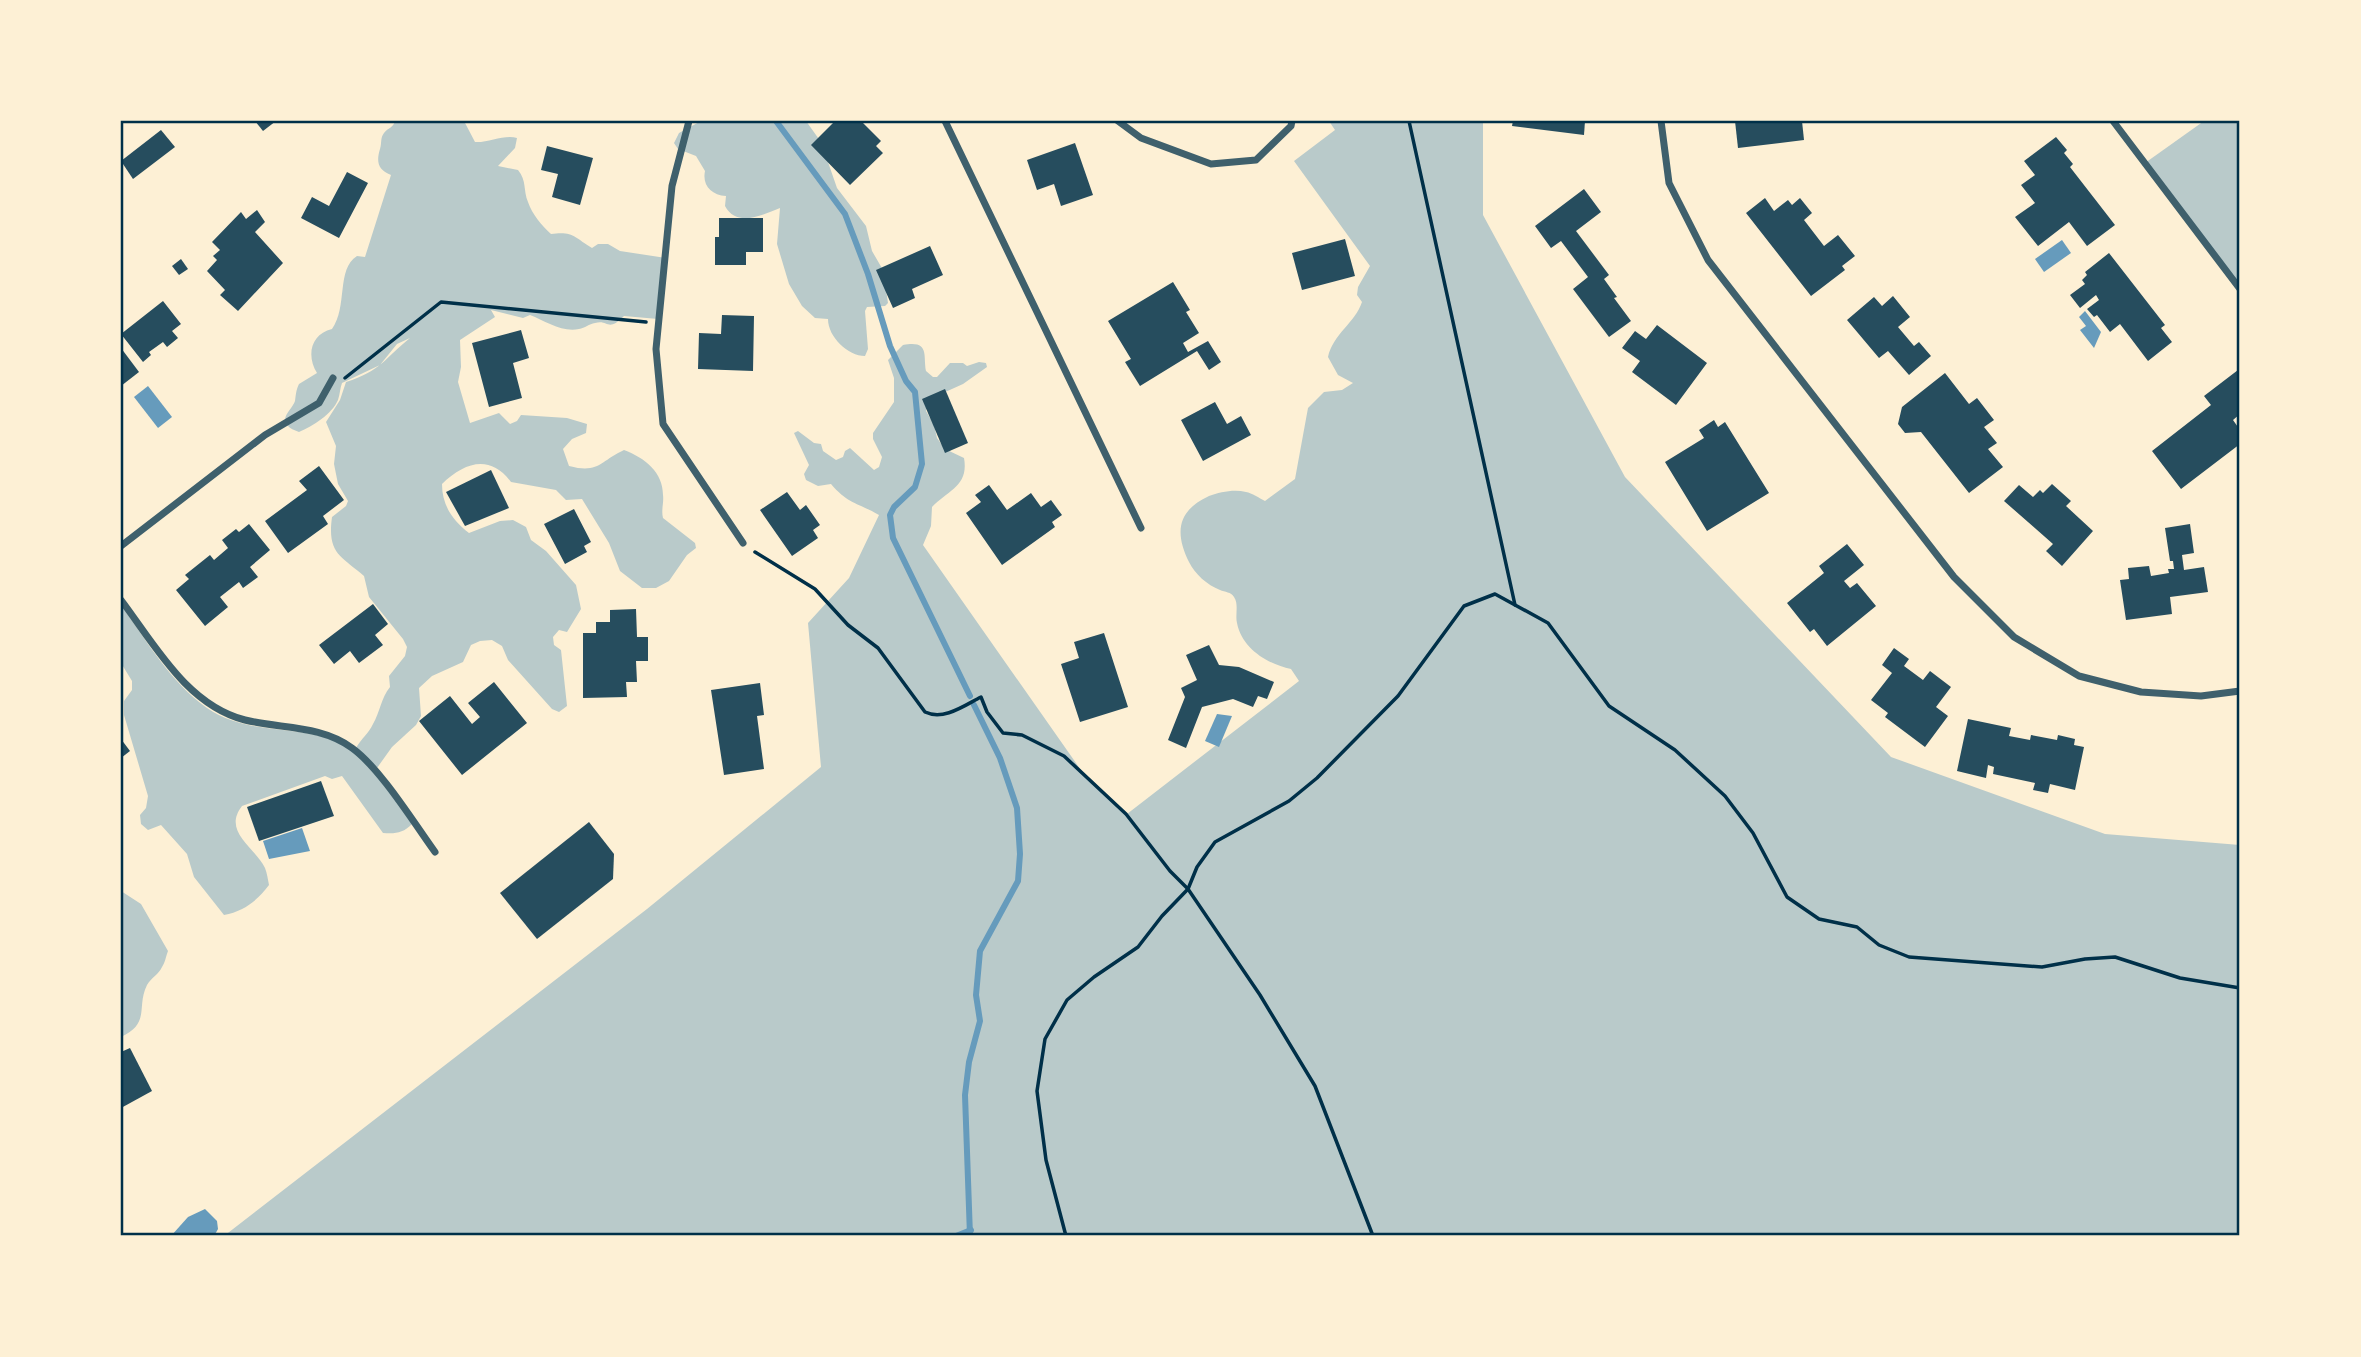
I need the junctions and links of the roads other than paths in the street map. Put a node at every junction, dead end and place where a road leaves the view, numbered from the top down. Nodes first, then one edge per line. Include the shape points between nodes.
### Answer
1 (689, 121) edge
2 (945, 121) edge
3 (1118, 121) edge
4 (1292, 121) edge
5 (1661, 121) edge
6 (2113, 121) edge
7 (2240, 289) edge
8 (333, 377) road end
9 (1141, 528) dead end
10 (743, 543) road end
11 (121, 546) edge
12 (121, 600) edge
13 (2240, 691) edge
14 (435, 852) dead end

1 - 10 street via 673,186 658,323 663,424
2 - 9 street
3 - 4 street via 1141,138 1211,164 1256,160
5 - 13 street via 1669,183 1708,260 1954,577 2014,637 2079,677 2141,692 2201,696
6 - 7 street
8 - 11 street via 319,403 265,435
12 - 14 street via 180,678 208,704 246,720 303,729 352,747 373,767

